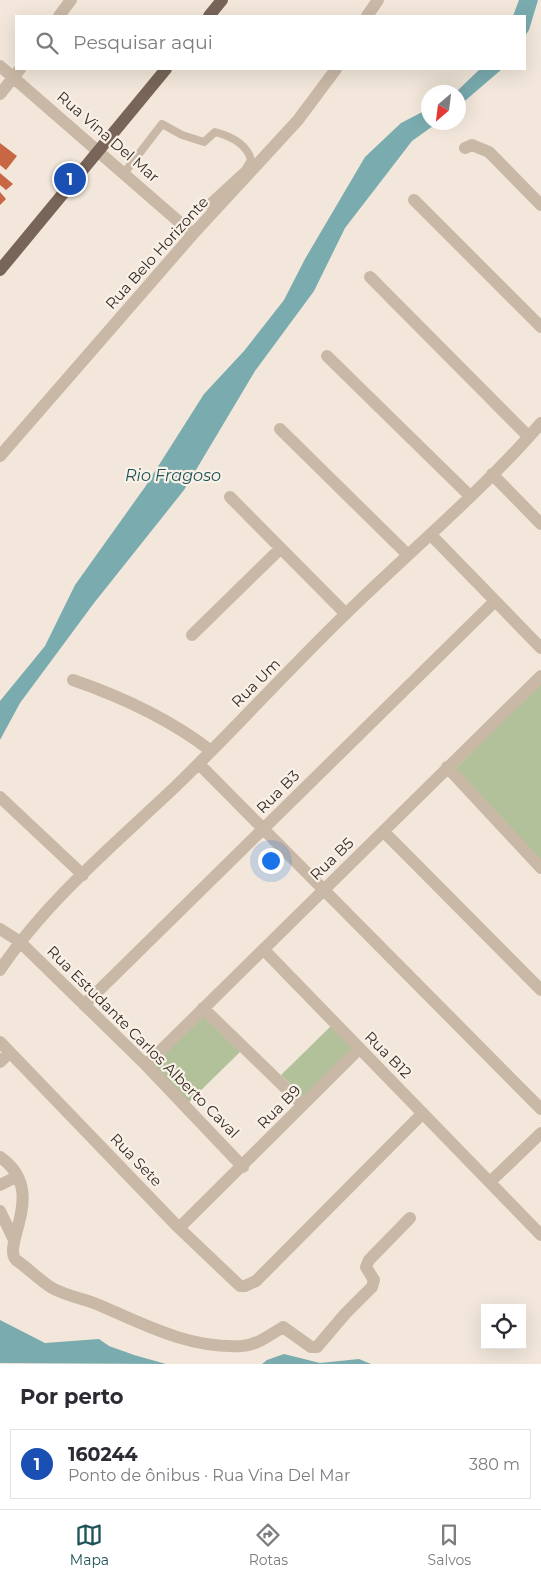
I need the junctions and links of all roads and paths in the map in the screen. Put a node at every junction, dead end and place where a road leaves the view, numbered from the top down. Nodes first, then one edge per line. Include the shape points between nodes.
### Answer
1 (71, 0) edge
2 (378, 0) edge
3 (219, 1) edge
4 (60, 15) edge
5 (210, 15) edge
6 (368, 15) edge
7 (0, 66) edge
8 (165, 70) edge
9 (335, 70) edge
10 (17, 73) edge
11 (0, 94) edge
12 (465, 148) dead end
13 (100, 150) junction
14 (125, 172) junction
15 (414, 200) dead end
16 (207, 205) dead end
17 (541, 205) edge
18 (194, 234) junction
19 (0, 270) edge
20 (370, 277) dead end
21 (541, 327) edge
22 (327, 356) dead end
23 (541, 423) edge
24 (280, 429) dead end
25 (529, 437) junction
26 (0, 456) edge
27 (492, 474) junction
28 (469, 495) junction
29 (230, 497) dead end
30 (541, 524) edge
31 (431, 534) junction
32 (280, 549) junction
33 (407, 554) junction
34 (495, 601) junction
35 (346, 614) junction
36 (192, 636) dead end
37 (541, 648) edge
38 (541, 676) edge
39 (73, 680) dead end
40 (211, 751) junction
41 (198, 764) junction
42 (447, 768) junction
43 (0, 797) edge
44 (264, 829) junction
45 (384, 832) junction
46 (541, 868) edge
47 (83, 875) junction
48 (323, 890) junction
49 (0, 928) edge
50 (19, 941) junction
51 (264, 950) junction
52 (0, 970) edge
53 (541, 990) edge
54 (84, 1005) junction
55 (203, 1008) junction
56 (0, 1042) edge
57 (359, 1049) junction
58 (4, 1058) edge
59 (146, 1065) junction
60 (303, 1105) junction
61 (541, 1109) edge
62 (423, 1113) junction
63 (541, 1133) edge
64 (0, 1157) edge
65 (243, 1167) junction
66 (16, 1177) junction
67 (490, 1182) junction
68 (0, 1185) edge
69 (0, 1211) edge
70 (410, 1218) dead end
71 (179, 1228) junction
72 (541, 1235) edge
73 (14, 1240) junction

1 - 4 street
2 - 6 street
3 - 5 main road
7 - 10 street, Rua Vina Del Mar
8 - 13 main road
9 - 18 street, Rua Belo Horizonte via 298,120
10 - 11 street
10 - 13 street, Rua Vina Del Mar
12 - 17 street via 472,145 489,152
13 - 14 street, Rua Vina Del Mar
13 - 19 main road
14 - 16 lane via 162,124 204,142 215,132 230,136 249,151 251,160 245,170
14 - 18 street, Rua Vina Del Mar
15 - 21 street
18 - 26 street, Rua Belo Horizonte
20 - 25 street
22 - 28 street
23 - 25 street, Rua Um
24 - 33 street
25 - 27 street, Rua Um
27 - 28 street, Rua Um
27 - 30 street
28 - 31 street, Rua Um
29 - 32 street
31 - 33 street, Rua Um
31 - 34 street
32 - 35 street
32 - 36 street
33 - 35 street, Rua Um
34 - 37 street
34 - 44 street, Rua B3
35 - 40 street, Rua Um
38 - 42 street, Rua B5
39 - 40 street via 163,718
40 - 41 street, Rua Um
41 - 44 street
41 - 47 street, Rua Um
42 - 45 street, Rua B5
42 - 46 street
43 - 47 street
44 - 48 street
44 - 54 street, Rua B3
45 - 48 street, Rua B5
45 - 53 street
47 - 50 street, Rua Um
48 - 51 street, Rua B5
48 - 61 street
49 - 50 street, Rua Estudante Carlos Alberto Caval
50 - 52 street, Rua Um
50 - 54 street, Rua Estudante Carlos Alberto Caval
51 - 55 street, Rua B5
51 - 57 street, Rua B12
54 - 59 street, Rua Estudante Carlos Alberto Caval
55 - 59 street, Rua B5
55 - 60 street
56 - 58 street, Rua Sete
57 - 60 street, Rua B9
57 - 62 street, Rua B12
58 - 71 street, Rua Sete
59 - 65 street, Rua Estudante Carlos Alberto Caval
60 - 65 street, Rua B9
62 - 67 street, Rua B12
62 - 71 street, Rua Sete via 256,1280 245,1286 235,1282
63 - 67 street
64 - 66 street via 12,1167
65 - 71 street, Rua B9
66 - 68 street
66 - 73 street via 24,1209
67 - 72 street, Rua B12
69 - 73 street
70 - 73 street via 369,1260 366,1267 374,1280 372,1287 315,1348 286,1327 242,1346 207,1345 170,1336 52,1287 12,1256

